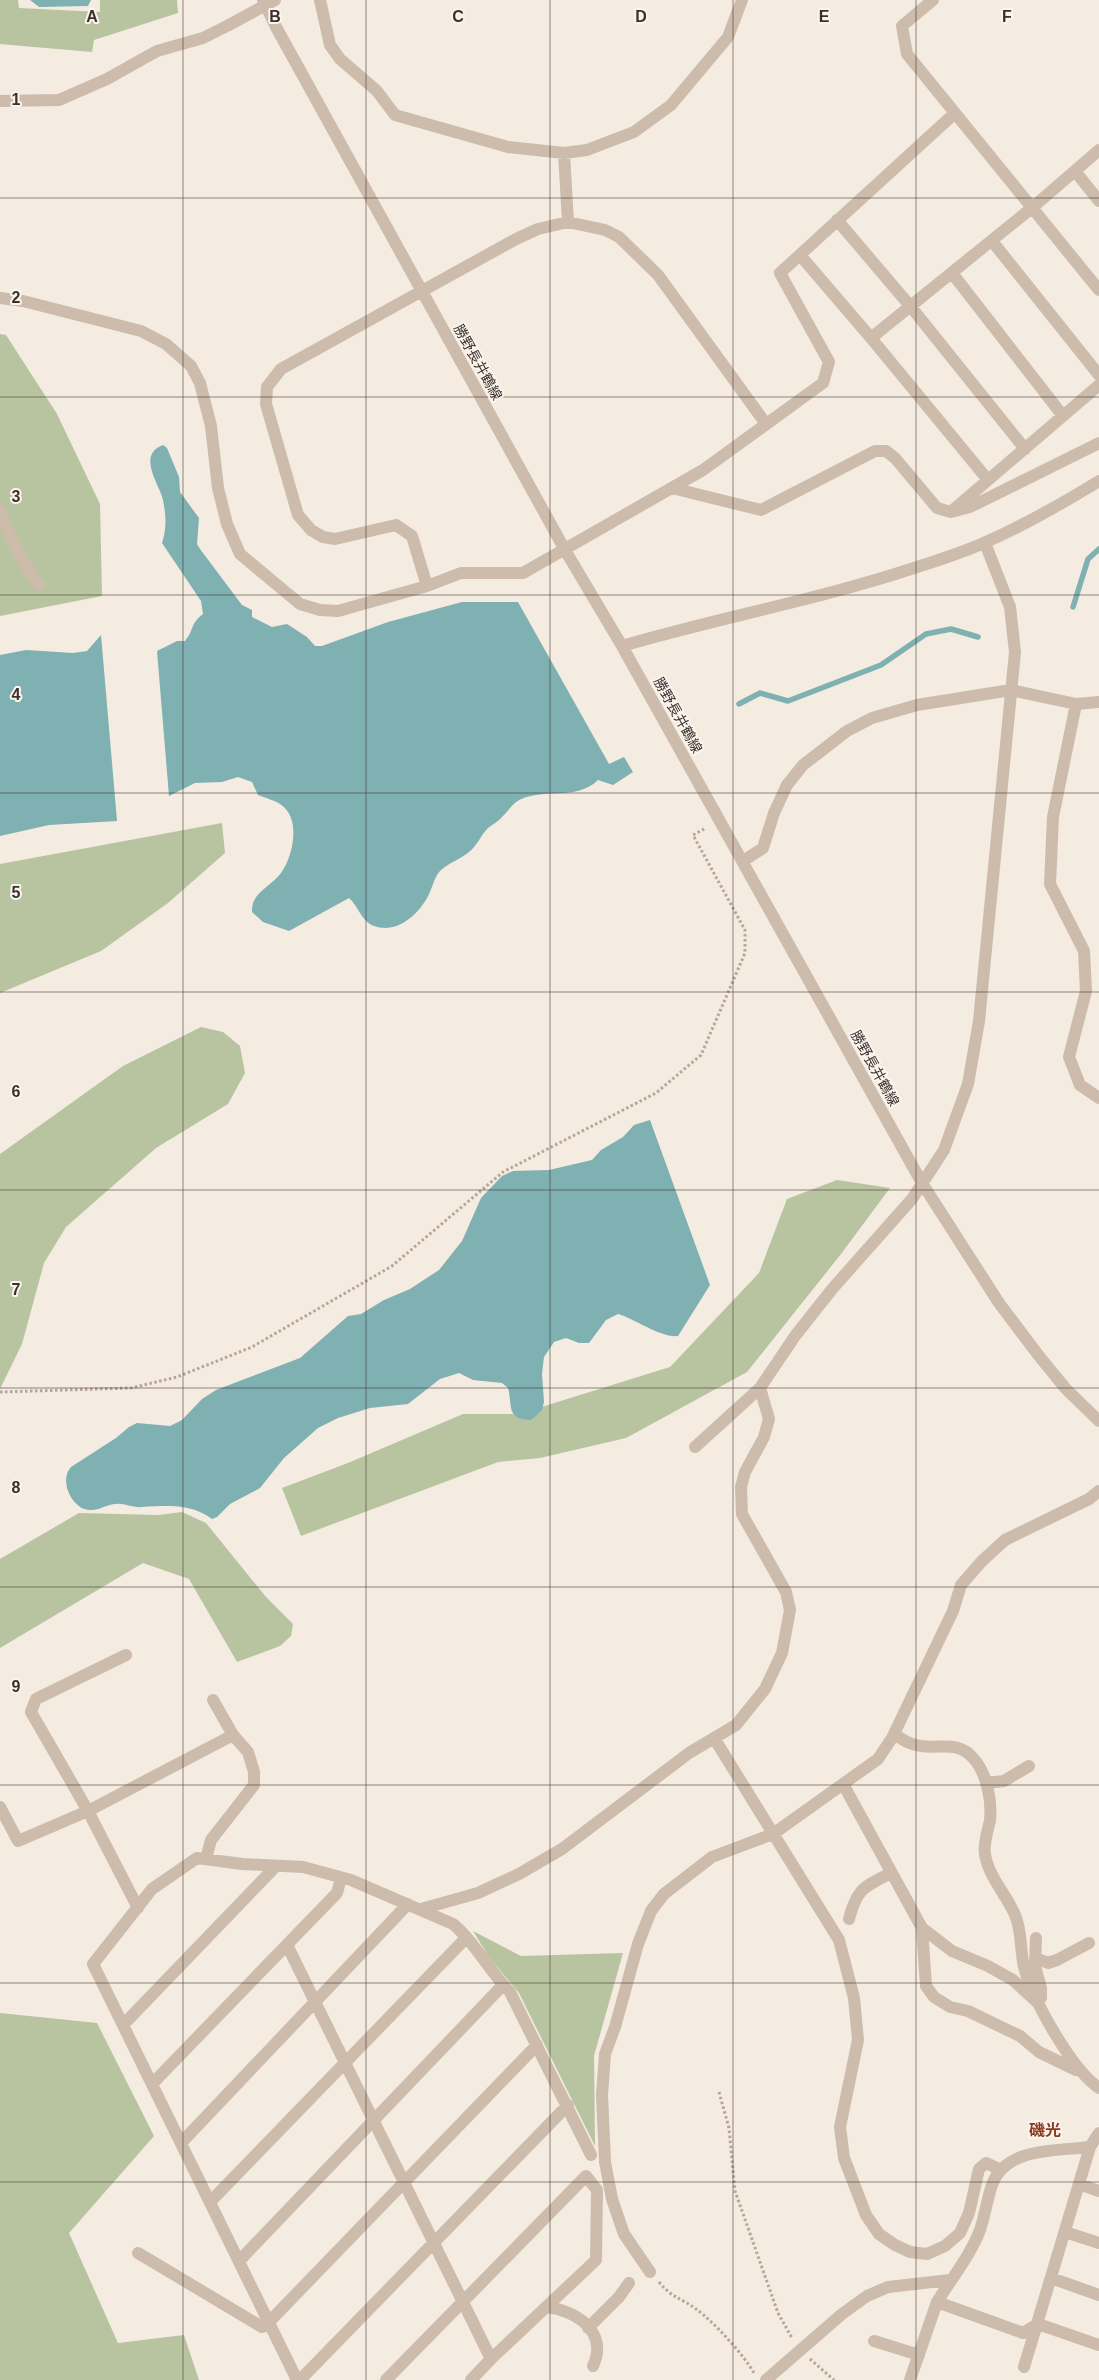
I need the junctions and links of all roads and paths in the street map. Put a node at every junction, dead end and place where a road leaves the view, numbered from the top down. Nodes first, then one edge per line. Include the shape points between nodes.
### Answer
1 (263, 0) edge
2 (275, 0) edge
3 (320, 0) edge
4 (742, 0) edge
5 (933, 0) edge
6 (0, 101) edge
7 (955, 113) junction
8 (1099, 150) edge
9 (564, 153) junction
10 (1075, 171) junction
11 (1099, 201) edge
12 (1033, 207) junction
13 (837, 220) junction
14 (568, 222) junction
15 (992, 241) junction
16 (800, 255) junction
17 (952, 273) junction
18 (422, 290) junction
19 (1099, 290) edge
20 (0, 298) edge
21 (911, 307) junction
22 (872, 338) junction
23 (1099, 376) edge
24 (1099, 385) edge
25 (1063, 416) junction
26 (766, 424) junction
27 (1099, 443) edge
28 (1025, 449) junction
29 (988, 480) junction
30 (1099, 481) edge
31 (672, 488) junction
32 (0, 510) edge
33 (951, 512) junction
34 (985, 543) junction
35 (565, 550) junction
36 (39, 585) dead end
37 (427, 586) junction
38 (622, 646) junction
39 (1012, 690) junction
40 (1099, 702) edge
41 (1076, 704) junction
42 (720, 821) junction
43 (743, 861) junction
44 (1099, 1098) edge
45 (922, 1183) junction
46 (760, 1388) junction
47 (0, 1392) edge
48 (1098, 1421) edge
49 (695, 1447) dead end
50 (1099, 1491) edge
51 (126, 1655) dead end
52 (213, 1700) dead end
53 (894, 1734) junction
54 (233, 1735) junction
55 (714, 1738) junction
56 (1029, 1766) dead end
57 (986, 1783) junction
58 (843, 1784) junction
59 (0, 1806) edge
60 (88, 1811) junction
61 (773, 1834) junction
62 (206, 1860) junction
63 (276, 1866) junction
64 (891, 1873) junction
65 (341, 1878) junction
66 (408, 1904) junction
67 (138, 1908) junction
68 (421, 1909) junction
69 (849, 1918) dead end
70 (922, 1928) junction
71 (466, 1938) junction
72 (1036, 1938) dead end
73 (1089, 1943) dead end
74 (287, 1945) junction
75 (1036, 1958) junction
76 (503, 1985) junction
77 (316, 2003) junction
78 (1040, 2005) junction
79 (123, 2025) junction
80 (537, 2044) junction
81 (344, 2062) junction
82 (1083, 2073) junction
83 (152, 2084) junction
84 (1099, 2088) edge
85 (719, 2092) dead end
86 (568, 2105) junction
87 (374, 2121) junction
88 (1099, 2133) edge
89 (181, 2143) junction
90 (1090, 2147) junction
91 (592, 2155) dead end
92 (1001, 2170) junction
93 (404, 2182) junction
94 (1079, 2184) junction
95 (1099, 2191) edge
96 (210, 2202) junction
97 (1065, 2232) junction
98 (434, 2243) junction
99 (1099, 2243) edge
100 (138, 2253) dead end
101 (239, 2261) junction
102 (650, 2272) joint
103 (1052, 2278) junction
104 (950, 2280) junction
105 (629, 2283) dead end
106 (1099, 2295) edge
107 (463, 2301) junction
108 (937, 2302) junction
109 (546, 2307) junction
110 (269, 2322) junction
111 (1038, 2324) junction
112 (588, 2328) junction
113 (874, 2341) dead end
114 (1099, 2345) edge
115 (798, 2351) junction
116 (919, 2355) junction
117 (492, 2359) junction
118 (593, 2366) dead end
119 (1024, 2367) dead end
120 (298, 2380) edge
121 (386, 2380) edge
122 (471, 2380) edge
123 (758, 2380) edge
124 (766, 2380) edge
125 (834, 2380) edge
126 (910, 2380) edge

1 - 18 street, 勝野長井鶴線
2 - 6 street, bridge via 203,38 157,52 59,100
3 - 9 street via 330,45 340,59 377,91 394,115 508,147
4 - 9 street via 728,37 671,105 634,132 587,150
5 - 7 street via 902,26 906,54
7 - 12 street
7 - 13 street
8 - 10 street
9 - 14 street
10 - 11 street
10 - 12 street
12 - 15 street
12 - 19 street
13 - 16 street
13 - 21 street
14 - 18 street via 538,229
14 - 26 street via 605,230 619,237 643,258
15 - 17 street
15 - 23 street
16 - 22 street
16 - 26 street via 780,273 829,362 823,383
17 - 21 street
17 - 25 street
18 - 35 street, 勝野長井鶴線
18 - 37 street via 281,369 267,387 266,404 298,516 310,530 335,539 396,525 412,536
20 - 37 street via 141,332 166,344 191,366 200,383 210,426 226,524 240,554 300,604 338,611
21 - 22 street
21 - 28 street
22 - 29 street
24 - 25 street
25 - 28 street
26 - 31 street via 703,470
27 - 33 street via 970,507
28 - 29 street
29 - 33 street
30 - 34 street via 1066,502
31 - 33 street via 761,510 874,451 886,451 937,508
31 - 35 street
32 - 36 street via 22,560
34 - 38 street via 876,580
34 - 39 street via 1010,607 1014,652
35 - 37 street via 523,573 461,574
35 - 38 street, 勝野長井鶴線
38 - 42 street, 勝野長井鶴線
39 - 41 street
39 - 43 street via 917,705 872,718 847,731 803,765 787,785 763,848
39 - 45 street via 979,1021 968,1084 944,1150
40 - 41 street
41 - 44 street via 1053,816 1050,884 1084,951 1086,991 1069,1057 1080,1085
42 - 43 street, 勝野長井鶴線
42 - 47 path via 694,835 745,930 745,952 701,1055 656,1093 503,1172 392,1266 252,1347 177,1377 131,1388
43 - 45 street, 勝野長井鶴線
45 - 46 street via 912,1199 800,1329
45 - 48 street, 勝野長井鶴線 via 1010,1319 1060,1382
46 - 49 street
46 - 55 street via 770,1419 745,1472 741,1488 742,1514 786,1592 790,1610 782,1653 765,1689 736,1725
50 - 53 street via 1005,1540 961,1585 953,1611
51 - 60 street via 36,1699 32,1712
52 - 54 street
53 - 57 street via 923,1747 954,1746 973,1758
53 - 58 street via 878,1759
54 - 60 street
54 - 62 street via 248,1752 254,1785 211,1840
55 - 61 street
55 - 68 street via 689,1753 562,1849 478,1893
56 - 57 street via 1004,1781
57 - 78 street via 990,1818 984,1852 988,1867 1016,1917 1024,1968
58 - 61 street
58 - 64 street
59 - 60 street via 18,1841
60 - 67 street
61 - 92 street via 839,1940 852,1990 858,2040 840,2127 844,2158 866,2214 879,2234 910,2252 926,2254 945,2246 960,2233 969,2213 979,2169 986,2163
61 - 102 street via 712,1857 664,1894 651,1910 604,2054 605,2162 612,2199 624,2234
62 - 63 street
62 - 67 street via 197,1858 152,1890
63 - 65 street via 304,1867
63 - 79 street
64 - 69 street via 868,1884 854,1898
64 - 70 street
65 - 66 street
65 - 74 street via 337,1893
66 - 68 street
66 - 77 street
67 - 79 street via 93,1964
68 - 71 street via 453,1924
70 - 78 street via 952,1951 1013,1980
70 - 82 street via 926,1986 934,1997 1020,2036 1039,2052
71 - 76 street
71 - 81 street
72 - 75 street
73 - 75 street via 1048,1963
74 - 77 street
74 - 83 street
75 - 78 street
76 - 80 street via 510,1992
76 - 87 street
77 - 81 street
77 - 89 street
78 - 82 street via 1069,2057
79 - 83 street
80 - 86 street
80 - 93 street
81 - 87 street
81 - 96 street
82 - 84 street
83 - 89 street
85 - 115 path via 729,2128 735,2191 778,2313
86 - 91 street
86 - 98 street
87 - 93 street
87 - 101 street
88 - 90 street
89 - 96 street
90 - 92 street via 1031,2153
90 - 94 street
92 - 104 street via 992,2184 980,2230 968,2256
93 - 98 street
93 - 110 street
94 - 95 street
94 - 97 street
96 - 101 street
97 - 99 street
97 - 103 street
98 - 107 street
98 - 120 street
100 - 110 street via 262,2327
101 - 110 street
102 - 123 path via 670,2295 697,2309 747,2361
103 - 106 street
103 - 111 street
104 - 108 street
104 - 115 street via 888,2287 867,2296
105 - 112 street
107 - 109 street via 586,2176 597,2190 596,2260
107 - 117 street
107 - 121 street
108 - 111 street via 1023,2333
108 - 116 street
109 - 112 street via 575,2315
109 - 117 street
110 - 120 street
111 - 114 street
111 - 119 street
112 - 118 street via 596,2337 599,2353
113 - 116 street
115 - 124 street
115 - 125 path via 817,2363
116 - 126 street
117 - 122 street

